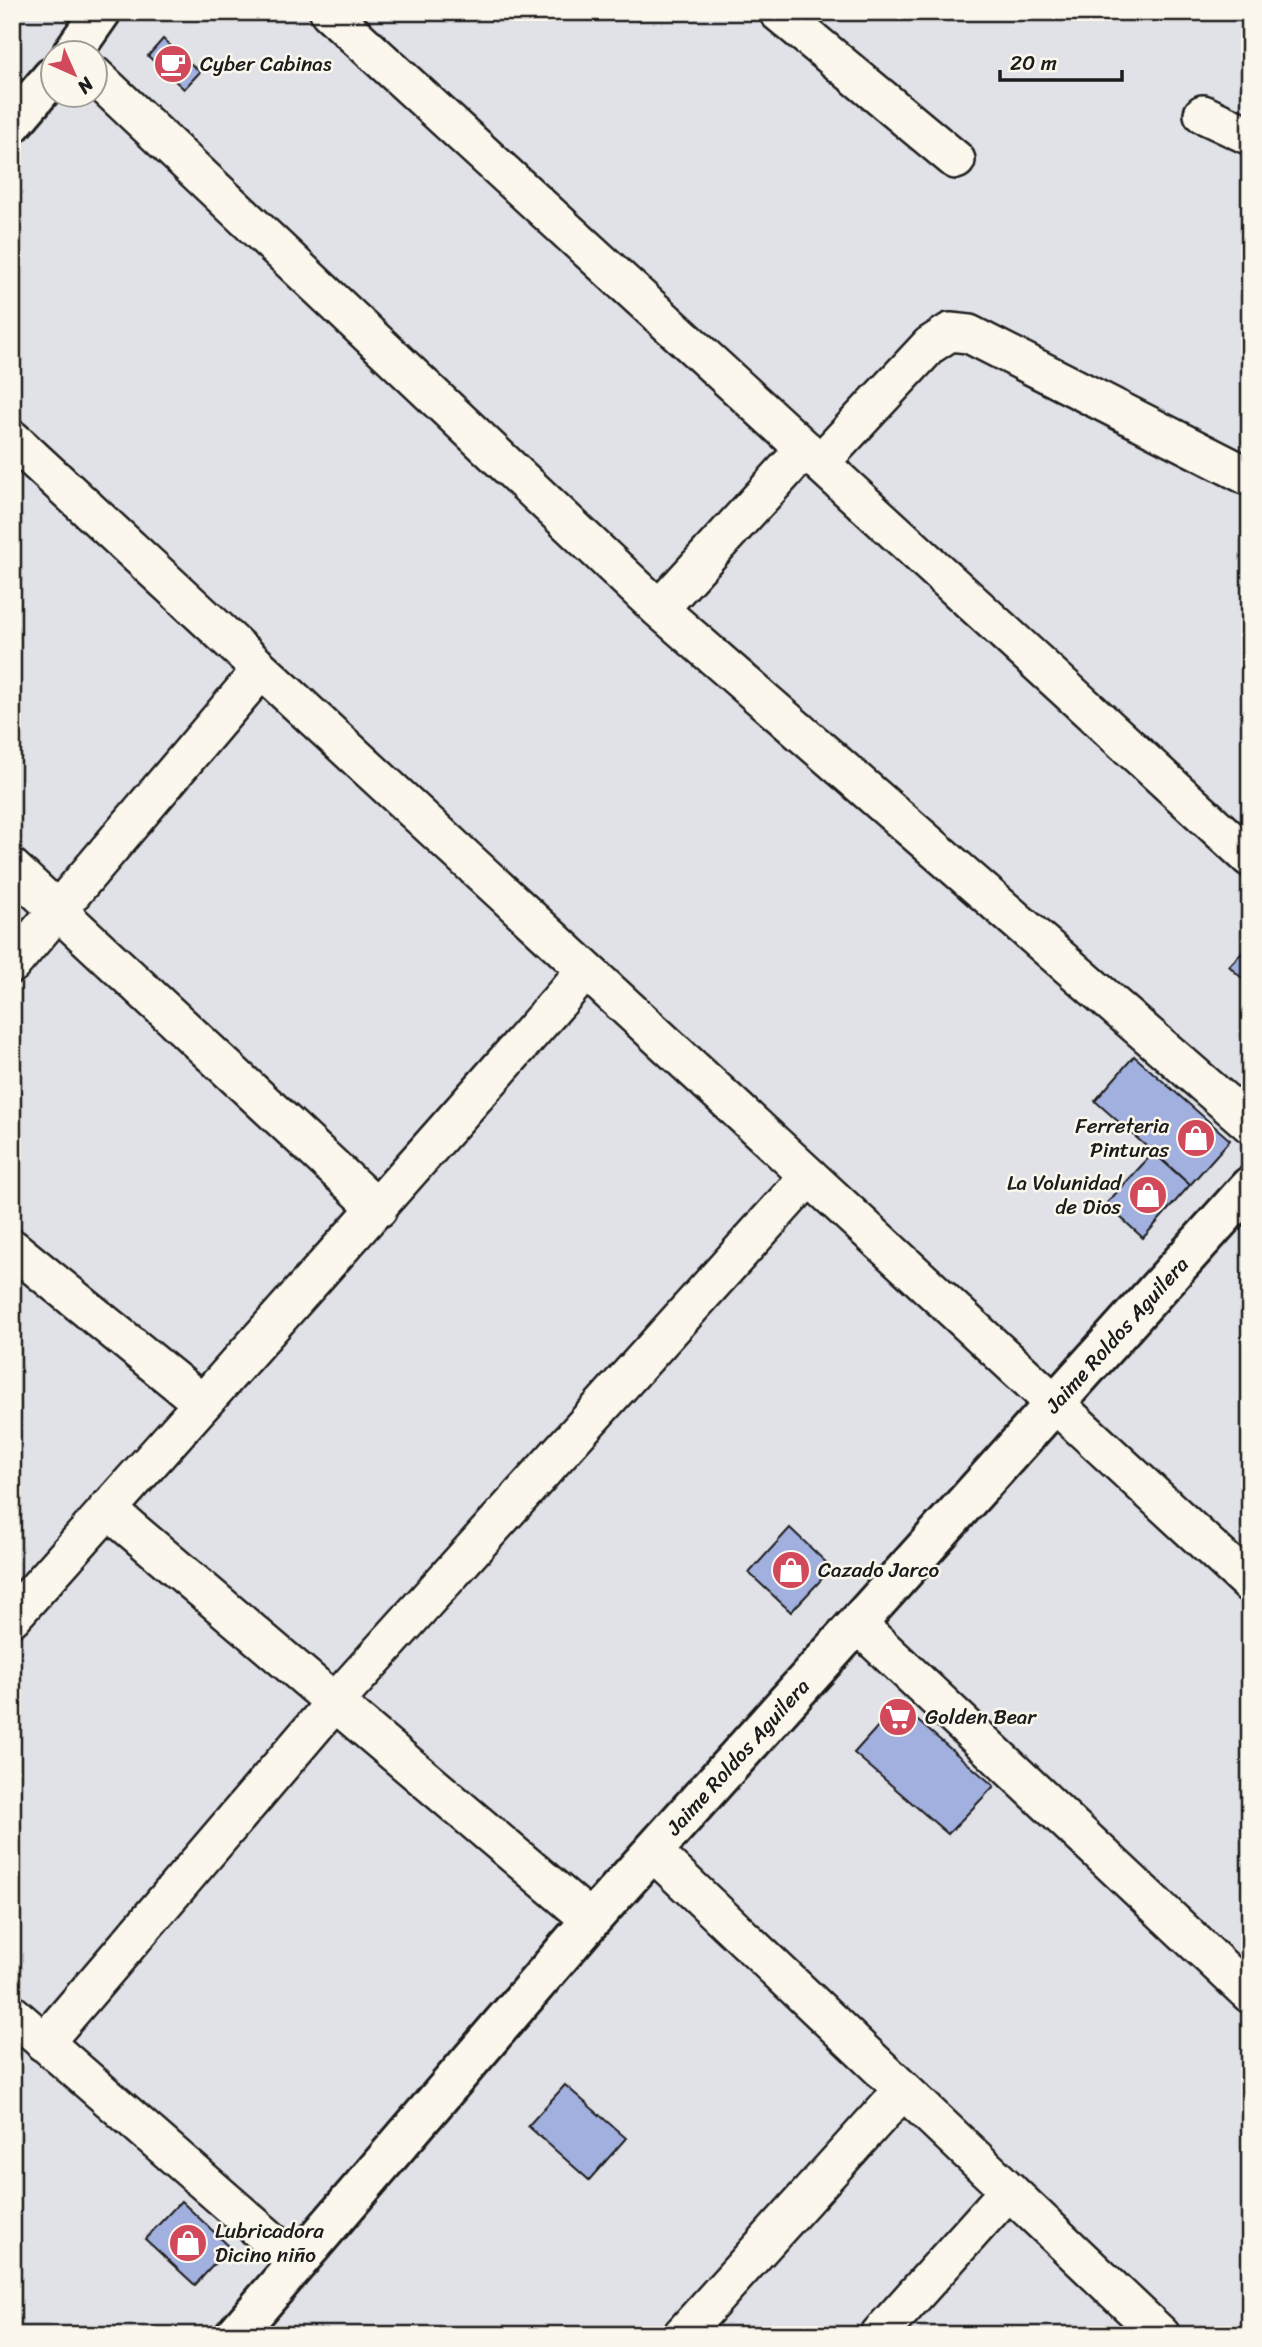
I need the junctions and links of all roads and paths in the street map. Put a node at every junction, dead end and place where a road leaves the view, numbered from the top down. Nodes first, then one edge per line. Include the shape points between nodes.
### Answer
1 (102, 12) edge
2 (330, 12) edge
3 (778, 12) edge
4 (84, 38) edge
5 (108, 88) edge
6 (38, 91) edge
7 (1203, 114) dead end
8 (15, 115) edge
9 (1250, 136) edge
10 (956, 160) dead end
11 (12, 439) edge
12 (812, 456) junction
13 (1250, 477) edge
14 (660, 609) junction
15 (261, 670) junction
16 (1250, 858) edge
17 (12, 868) edge
18 (58, 911) junction
19 (12, 964) edge
20 (586, 970) junction
21 (1250, 1124) edge
22 (809, 1176) junction
23 (1250, 1186) edge
24 (378, 1209) junction
25 (12, 1248) edge
26 (201, 1402) junction
27 (1055, 1404) junction
28 (107, 1509) junction
29 (1250, 1584) edge
30 (12, 1616) edge
31 (857, 1624) junction
32 (335, 1702) junction
33 (653, 1852) junction
34 (591, 1920) junction
35 (1250, 1994) edge
36 (12, 2014) edge
37 (44, 2043) junction
38 (903, 2090) junction
39 (1009, 2190) junction
40 (297, 2263) junction
41 (235, 2335) edge
42 (682, 2335) edge
43 (879, 2335) edge
44 (1161, 2335) edge

1 - 4 street
2 - 12 street
3 - 10 street
5 - 14 street
6 - 8 street
7 - 9 street
11 - 15 street
12 - 13 street via 930,345 950,332 969,334
12 - 14 street
12 - 16 street
14 - 21 street
15 - 18 street
15 - 20 street
17 - 18 street
18 - 19 street
18 - 24 street
20 - 22 street
20 - 24 street
22 - 27 street
22 - 32 street
23 - 27 street, Jaime Roldos Aguilera
24 - 26 street
25 - 26 street
26 - 28 street
27 - 29 street
27 - 31 street, Jaime Roldos Aguilera
28 - 30 street
28 - 32 street
31 - 33 street, Jaime Roldos Aguilera
31 - 35 street
32 - 34 street
32 - 37 street
33 - 34 street, Jaime Roldos Aguilera
33 - 38 street
34 - 40 street, Jaime Roldos Aguilera
36 - 37 street
37 - 40 street
38 - 39 street
38 - 42 street
39 - 43 street
39 - 44 street
40 - 41 street, Jaime Roldos Aguilera

